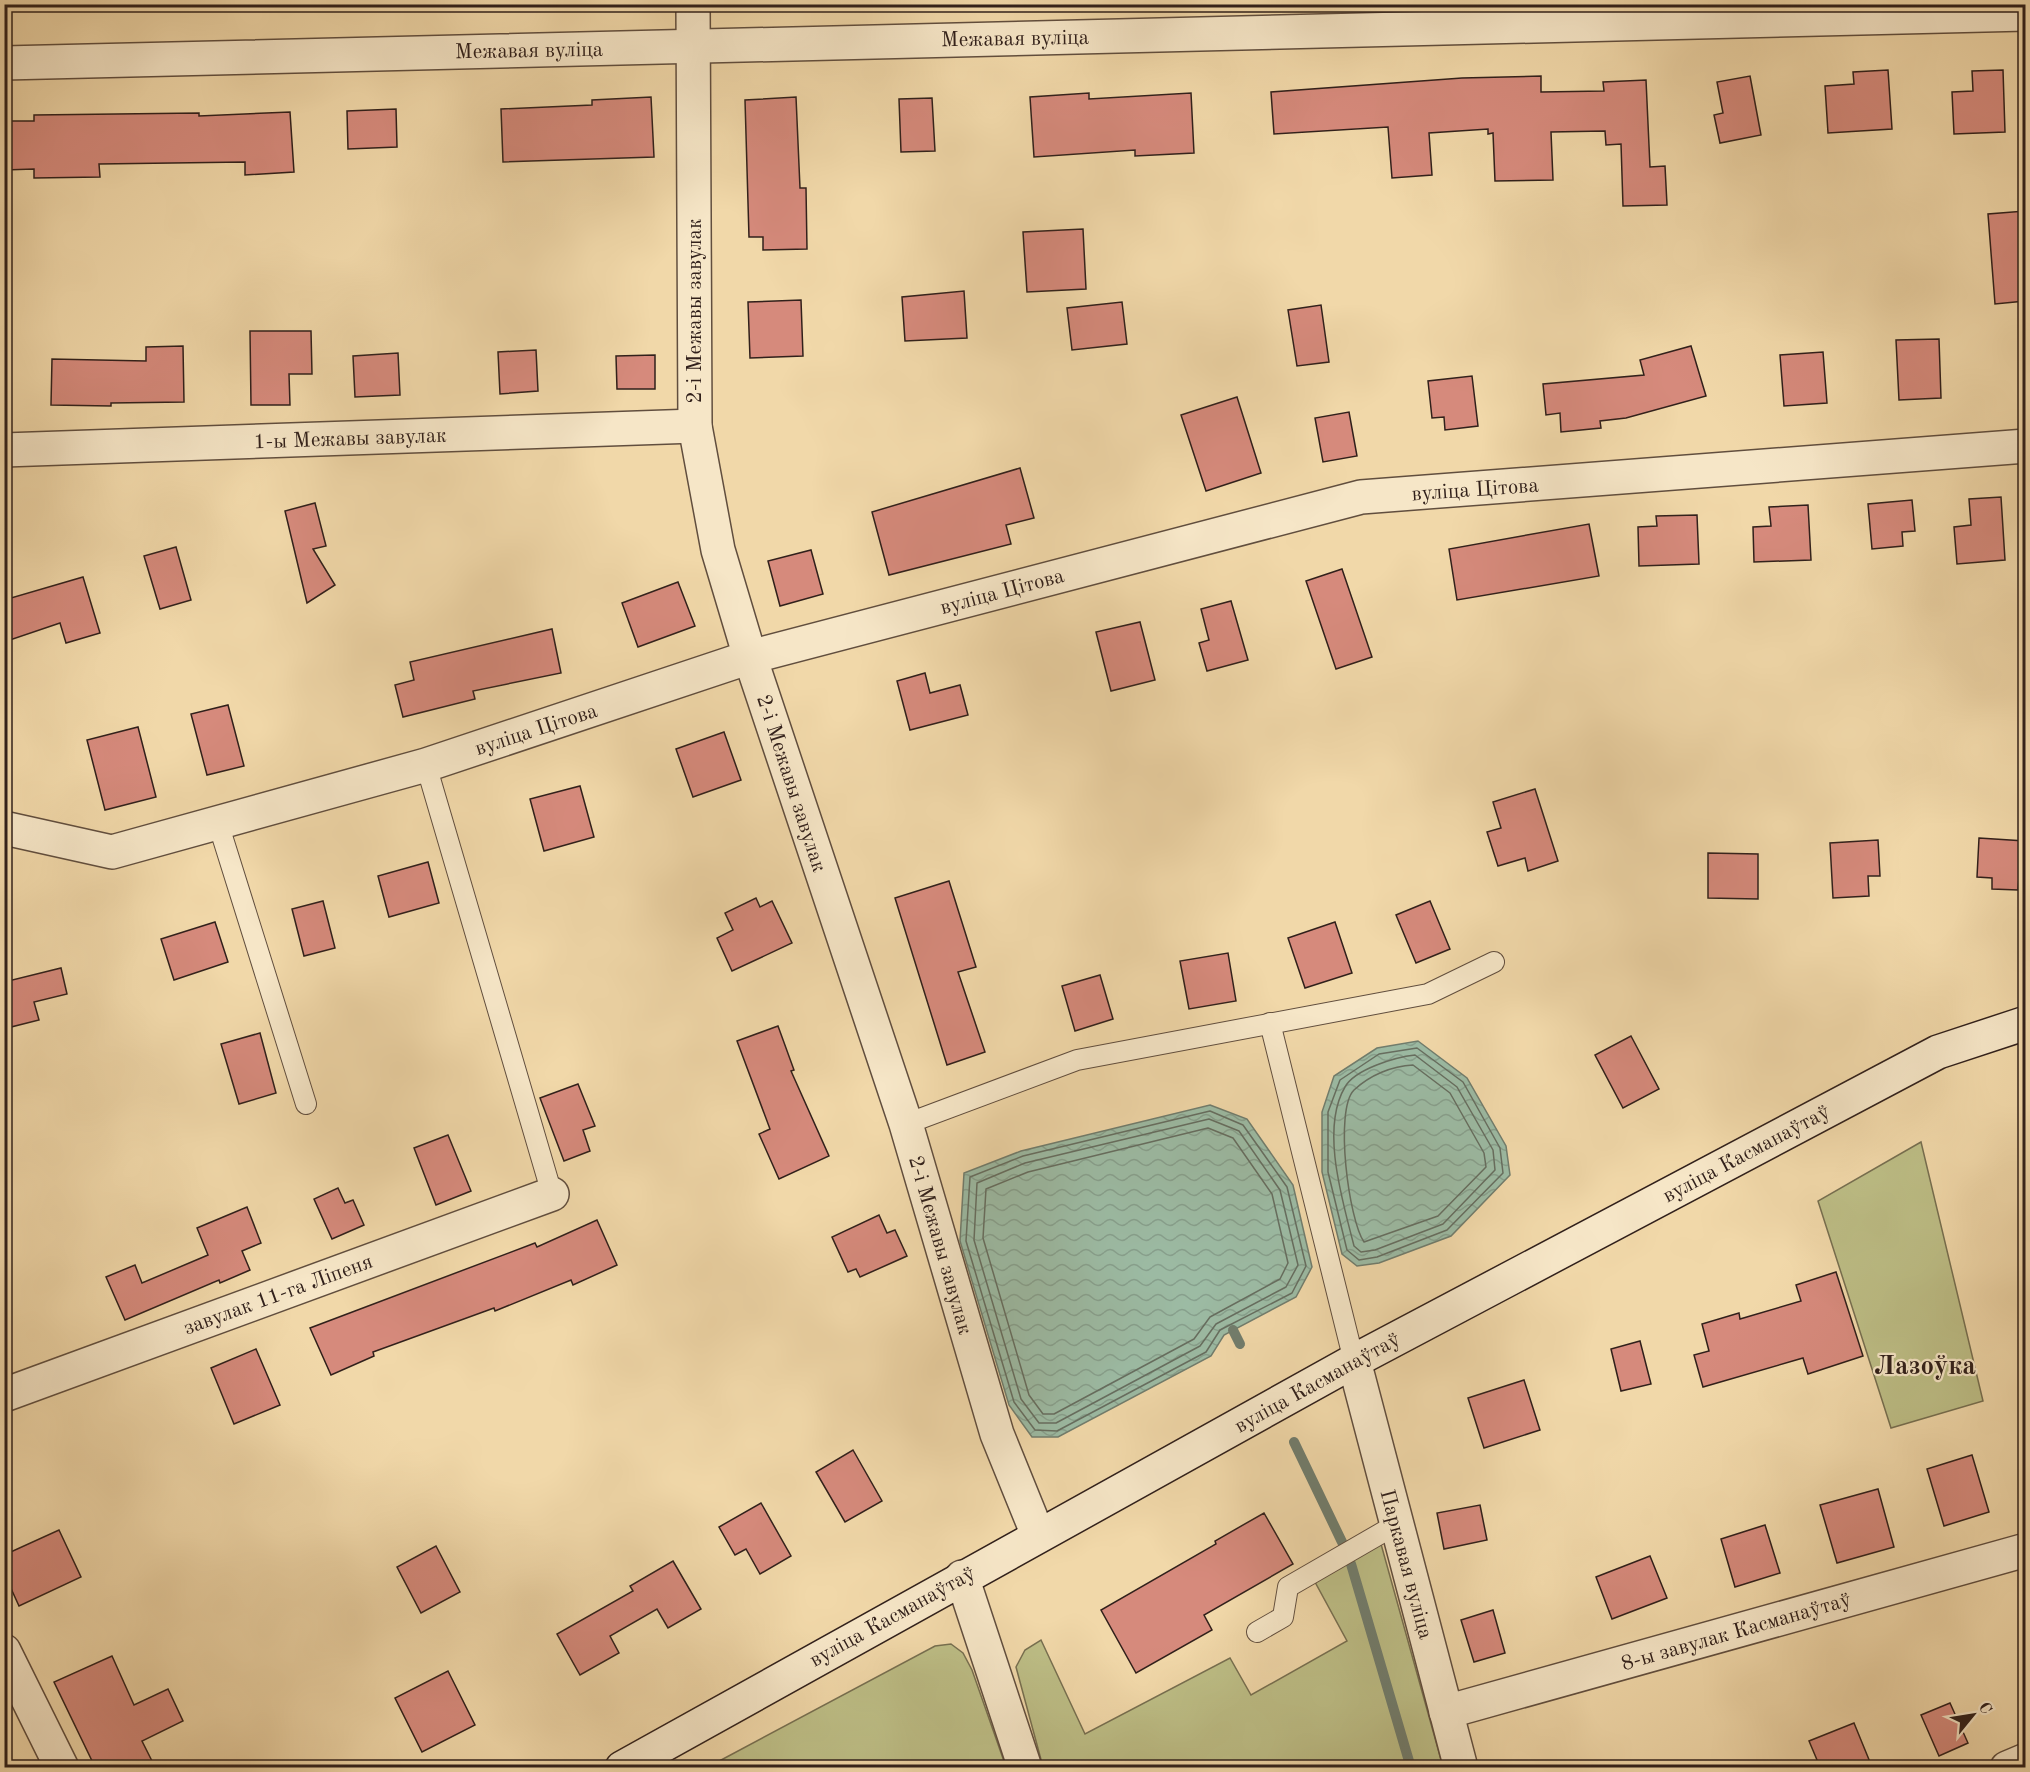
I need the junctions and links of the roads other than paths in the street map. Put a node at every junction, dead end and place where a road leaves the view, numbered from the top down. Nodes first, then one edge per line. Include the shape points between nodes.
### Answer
1 (693, 4) edge
2 (2025, 14) edge
3 (692, 45) junction
4 (4, 63) edge
5 (694, 426) junction
6 (2025, 446) edge
7 (4, 450) edge
8 (750, 657) junction
9 (426, 765) junction
10 (219, 823) junction
11 (4, 828) edge
12 (1494, 962) dead end
13 (1270, 1023) junction
14 (2025, 1023) edge
15 (306, 1104) dead end
16 (906, 1124) junction
17 (552, 1194) joint
18 (1354, 1361) junction
19 (4, 1395) edge
20 (1397, 1524) junction
21 (1038, 1535) junction
22 (2025, 1550) edge
23 (962, 1577) junction
24 (1257, 1632) dead end
25 (4, 1651) edge
26 (1446, 1712) junction
27 (2025, 1760) edge
28 (62, 1767) edge
29 (622, 1767) edge
30 (1025, 1767) edge
31 (1461, 1767) edge
32 (2007, 1767) edge

1 - 3 street, 2-і Межавы завулак
2 - 3 street, Межавая вуліца
3 - 4 street, Межавая вуліца
3 - 5 street, 2-і Межавы завулак
5 - 7 street, 1-ы Межавы завулак
5 - 8 street, 2-і Межавы завулак via 718,550
6 - 8 street, вуліца Цітова via 1361,497
8 - 9 street, вуліца Цітова
8 - 16 street, 2-і Межавы завулак
9 - 10 street, вуліца Цітова
9 - 17 lane
10 - 11 street, вуліца Цітова via 112,852
10 - 15 lane
12 - 13 lane via 1428,994
13 - 16 lane via 1077,1060
13 - 18 lane
14 - 18 street, вуліца Касманаўтаў via 1938,1052
16 - 21 street, 2-і Межавы завулак via 997,1434
17 - 19 street, завулак 11-га Ліпеня
18 - 20 street, Паркавая вуліца
18 - 21 street, вуліца Касманаўтаў
20 - 24 lane via 1288,1587 1283,1617
20 - 26 street, Паркавая вуліца
21 - 23 street, вуліца Касманаўтаў
22 - 26 street, 8-ы завулак Касманаўтаў
23 - 29 street, вуліца Касманаўтаў
23 - 30 street
25 - 28 street
26 - 31 street, Паркавая вуліца
27 - 32 street

